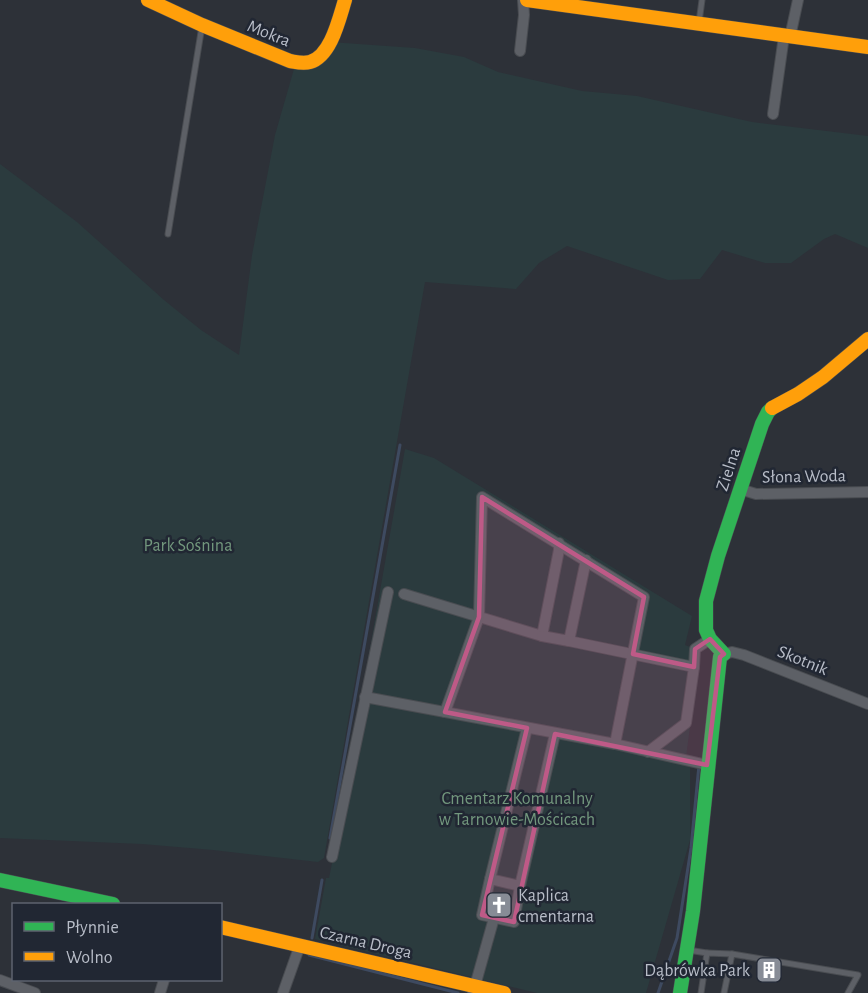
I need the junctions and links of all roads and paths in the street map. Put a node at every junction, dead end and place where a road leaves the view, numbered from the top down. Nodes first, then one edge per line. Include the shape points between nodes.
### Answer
1 (148, 0) edge
2 (345, 0) edge
3 (525, 0) edge
4 (702, 0) edge
5 (798, 0) edge
6 (699, 24) junction
7 (202, 25) junction
8 (787, 36) junction
9 (868, 47) edge
10 (520, 51) dead end
11 (773, 114) dead end
12 (168, 234) dead end
13 (868, 339) edge
14 (740, 489) junction
15 (868, 492) edge
16 (559, 543) junction
17 (586, 560) junction
18 (388, 591) dead end
19 (404, 594) dead end
20 (479, 617) junction
21 (542, 636) junction
22 (710, 639) junction
23 (569, 641) junction
24 (633, 654) junction
25 (724, 654) junction
26 (694, 667) junction
27 (366, 697) junction
28 (868, 704) edge
29 (445, 712) junction
30 (527, 728) junction
31 (555, 734) junction
32 (615, 744) junction
33 (648, 752) junction
34 (707, 765) junction
35 (332, 857) dead end
36 (490, 879) junction
37 (0, 880) edge
38 (520, 886) junction
39 (108, 903) edge
40 (494, 918) junction
41 (222, 927) edge
42 (300, 945) junction
43 (687, 950) junction
44 (706, 953) junction
45 (732, 954) junction
46 (0, 981) edge
47 (474, 989) edge
48 (35, 993) edge
49 (283, 993) edge
50 (504, 993) edge
51 (680, 993) edge
52 (701, 993) edge
53 (724, 993) edge
54 (848, 993) edge

1 - 7 street, Mokra
2 - 7 street, Mokra via 334,33 313,62 290,61
3 - 6 street
3 - 10 street
4 - 6 lane
5 - 8 street
6 - 8 street
7 - 12 lane
8 - 9 street
8 - 11 street
13 - 14 street, Zielna via 823,377 768,412
14 - 15 street, Słona Woda via 756,494
14 - 22 street, Zielna via 706,601 706,630
16 - 17 street
16 - 20 street via 482,497
16 - 21 street
17 - 23 street
17 - 24 street via 644,597
18 - 27 street
19 - 20 street
20 - 21 street
20 - 29 street
21 - 23 street
22 - 25 street
22 - 26 street via 695,649
23 - 24 street
24 - 26 street
24 - 32 street
25 - 28 street, Skotnik via 744,655
25 - 34 street via 720,657
26 - 33 street via 686,723
27 - 29 street
27 - 35 street
29 - 30 street
30 - 31 street
30 - 36 street
31 - 32 street
31 - 38 street
32 - 33 street
33 - 34 street
34 - 43 street
36 - 38 street
36 - 40 street via 482,915
37 - 39 street
38 - 40 street via 514,922
40 - 47 street
41 - 42 street, Czarna Droga
42 - 47 street, Czarna Droga
42 - 49 street
43 - 44 lane
43 - 51 street
44 - 45 lane
44 - 52 lane
45 - 53 lane
45 - 54 lane via 858,975
46 - 48 street
47 - 50 street, Czarna Droga

